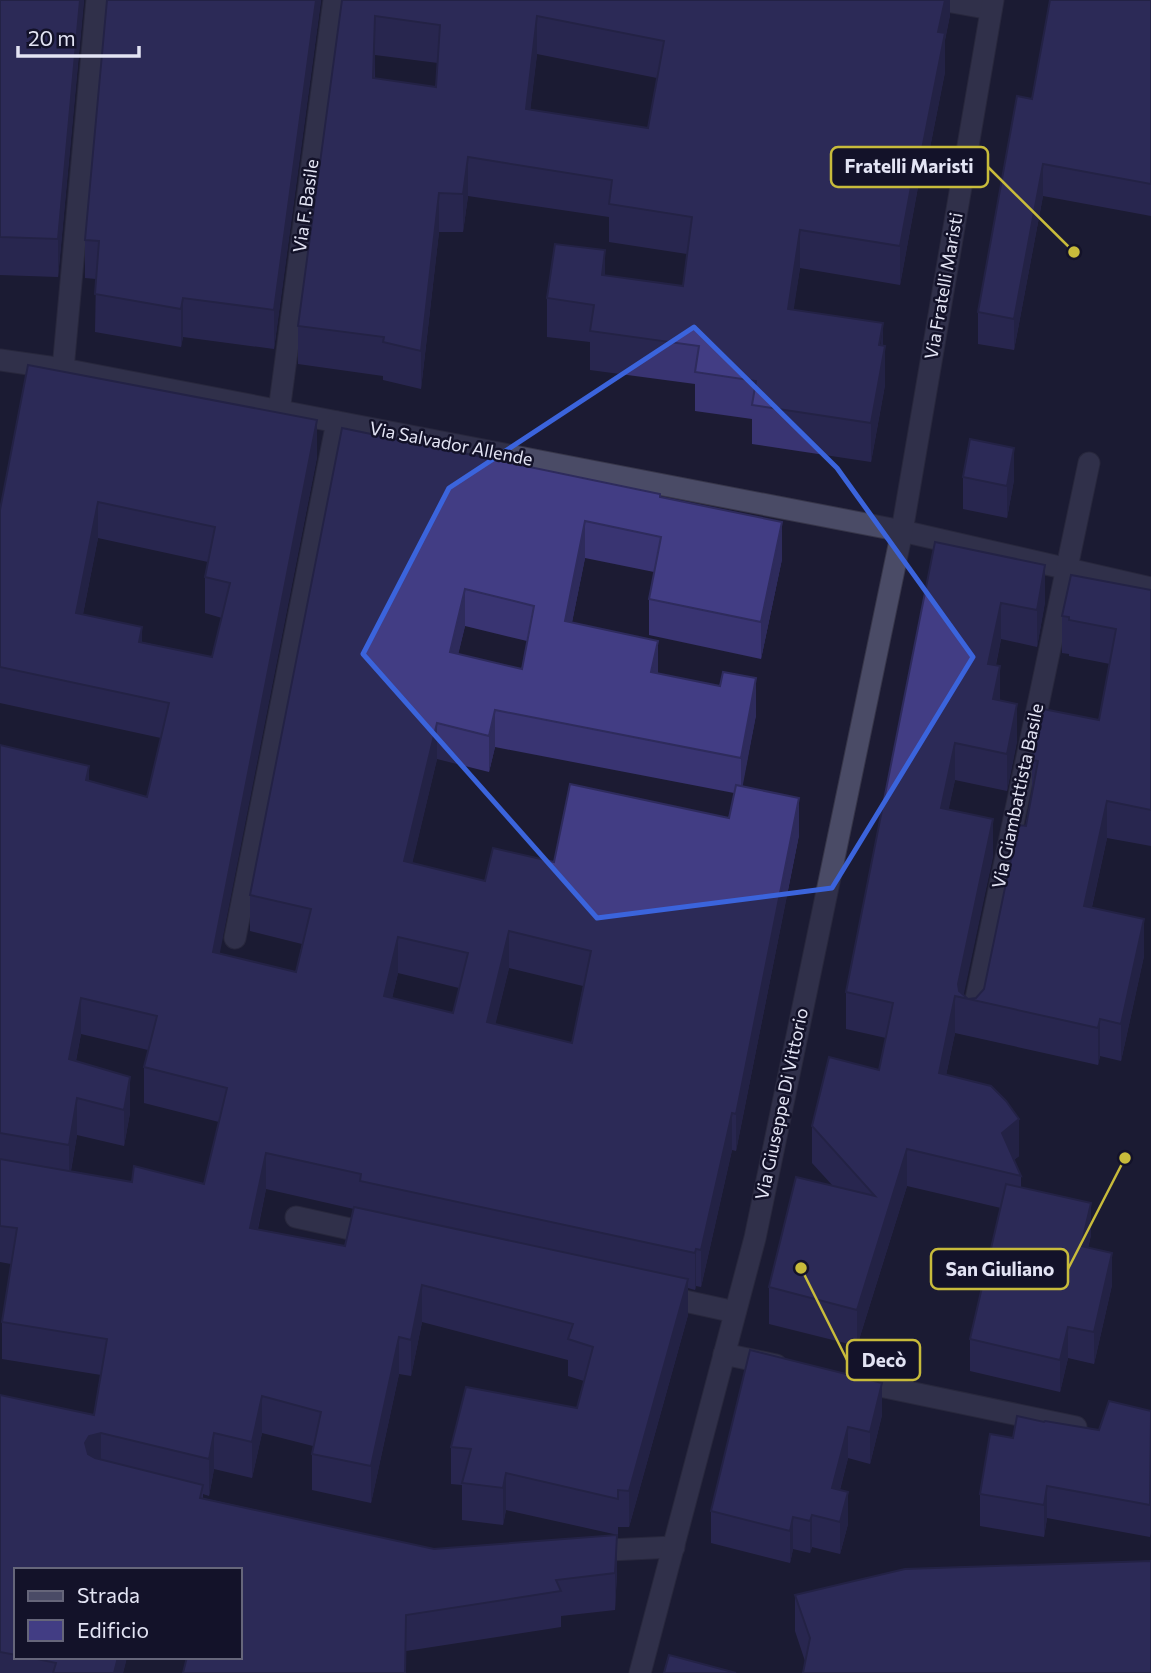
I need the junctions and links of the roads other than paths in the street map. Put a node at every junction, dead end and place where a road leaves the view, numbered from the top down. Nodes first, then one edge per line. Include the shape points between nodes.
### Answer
1 (97, 0) edge
2 (334, 0) edge
3 (940, 0) edge
4 (992, 4) edge
5 (0, 360) edge
6 (63, 369) junction
7 (279, 411) junction
8 (337, 422) junction
9 (1088, 463) dead end
10 (902, 531) junction
11 (1065, 568) junction
12 (1151, 588) edge
13 (235, 938) dead end
14 (971, 1023) dead end
15 (296, 1217) dead end
16 (403, 1240) edge
17 (642, 1292) edge
18 (735, 1312) junction
19 (724, 1354) junction
20 (792, 1368) edge
21 (832, 1376) edge
22 (1076, 1427) edge
23 (674, 1548) junction
24 (563, 1552) edge
25 (640, 1673) edge

1 - 6 street
2 - 7 street, Via F. Basile
3 - 4 street
4 - 10 street, Via Fratelli Maristi
5 - 6 street, Via Salvador Allende
6 - 7 street, Via Salvador Allende
7 - 8 street, Via Salvador Allende
8 - 10 street, Via Salvador Allende
8 - 13 street
9 - 11 street, Via Giambattista Basile
10 - 11 street
10 - 18 street, Via Giuseppe Di Vittorio via 755,1238
11 - 12 street
11 - 14 street, Via Giambattista Basile
15 - 16 street
17 - 18 street
18 - 19 street, Via Giuseppe Di Vittorio
19 - 20 street
19 - 23 street, Via Giuseppe Di Vittorio
21 - 22 street
23 - 24 street
23 - 25 street, Via Giuseppe Di Vittorio

